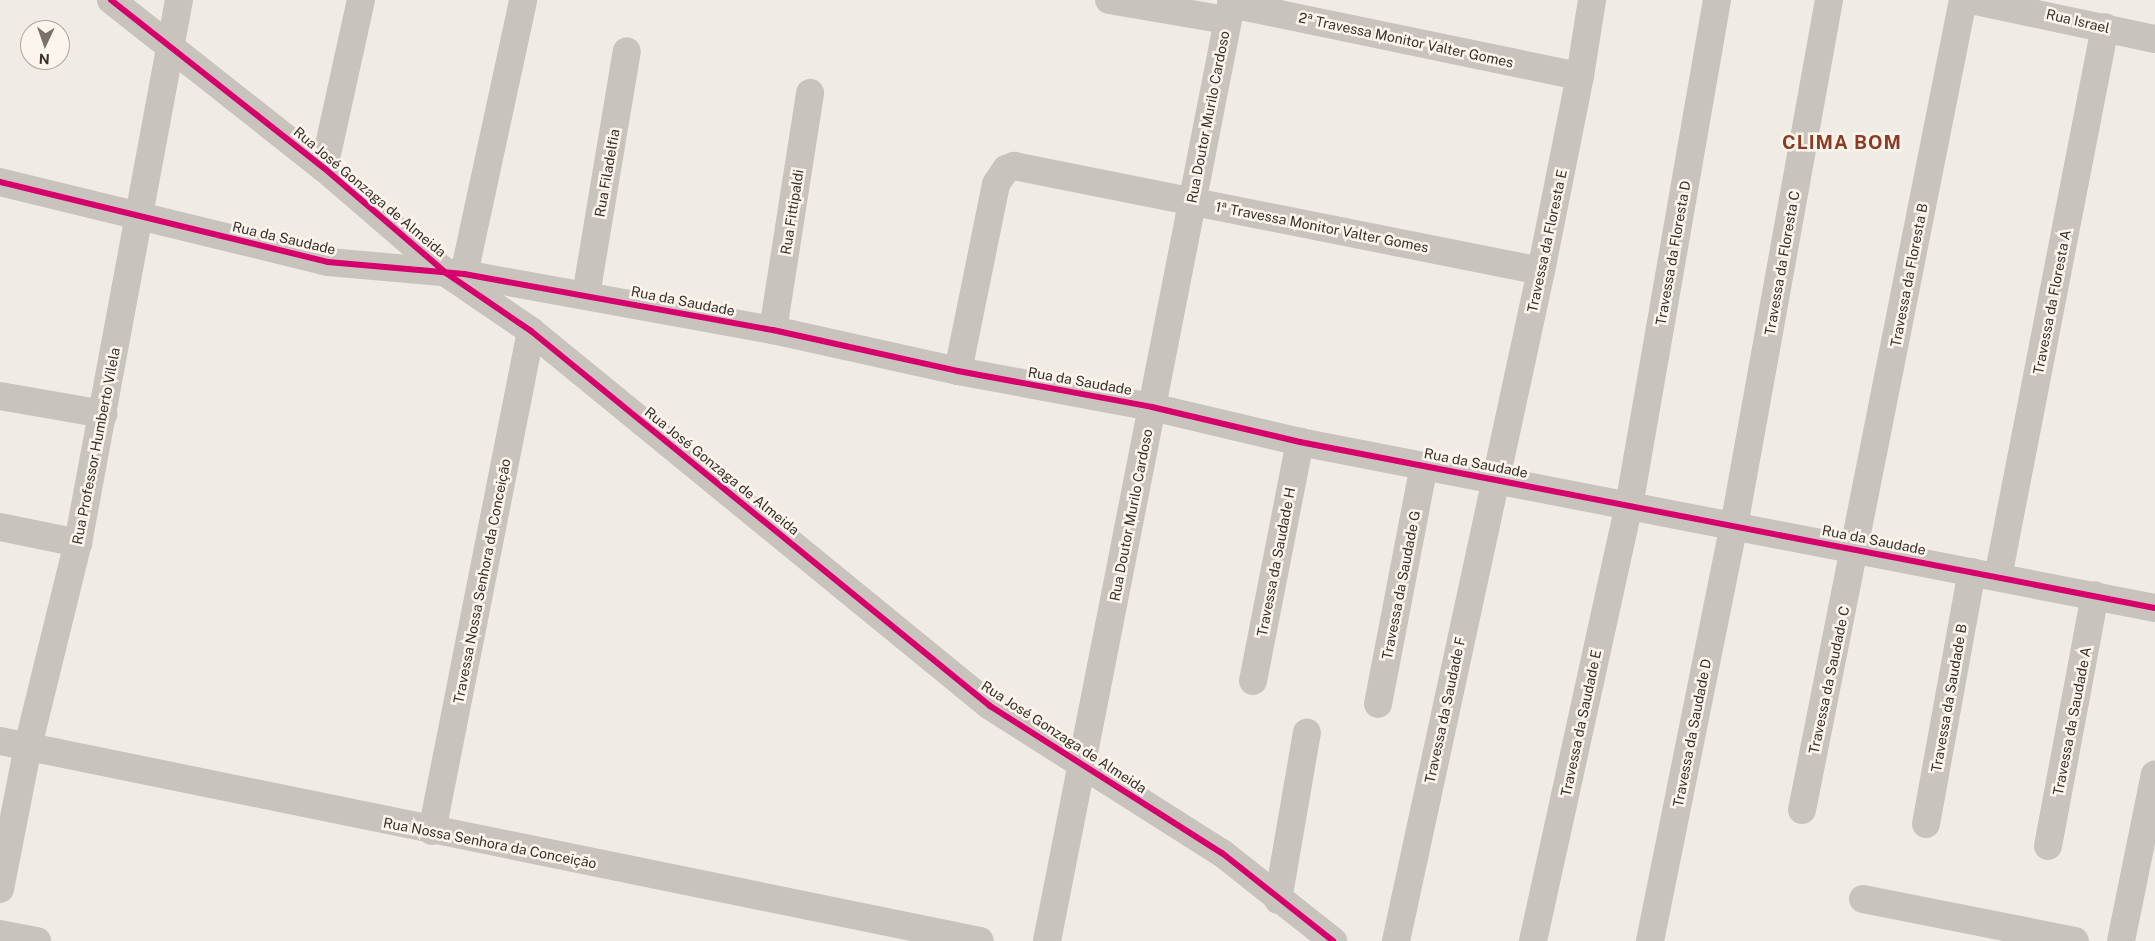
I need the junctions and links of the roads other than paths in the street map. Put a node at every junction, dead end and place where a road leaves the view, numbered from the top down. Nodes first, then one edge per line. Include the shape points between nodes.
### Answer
1 (111, 0) edge
2 (179, 0) edge
3 (361, 0) edge
4 (523, 0) edge
5 (1109, 0) edge
6 (1592, 0) edge
7 (1717, 0) edge
8 (1829, 0) edge
9 (1963, 0) edge
10 (1971, 0) edge
11 (2033, 5) edge
12 (1230, 8) edge
13 (2105, 27) junction
14 (2155, 38) edge
15 (170, 46) junction
16 (628, 51) dead end
17 (1580, 76) junction
18 (810, 93) dead end
19 (324, 168) junction
20 (0, 182) edge
21 (1192, 201) junction
22 (137, 216) junction
23 (1541, 271) junction
24 (455, 273) junction
25 (586, 295) junction
26 (773, 330) junction
27 (531, 331) junction
28 (958, 371) junction
29 (0, 396) edge
30 (1152, 407) junction
31 (103, 414) junction
32 (1300, 442) junction
33 (1424, 466) junction
34 (1494, 480) junction
35 (1628, 506) junction
36 (1734, 526) junction
37 (0, 527) edge
38 (78, 542) junction
39 (1855, 549) junction
40 (1972, 572) junction
41 (1998, 577) junction
42 (2095, 595) junction
43 (2155, 608) edge
44 (1253, 681) dead end
45 (1378, 704) dead end
46 (1307, 732) dead end
47 (0, 741) edge
48 (28, 746) junction
49 (1081, 766) junction
50 (2155, 774) edge
51 (1802, 810) dead end
52 (1926, 824) dead end
53 (432, 831) junction
54 (2048, 846) dead end
55 (1280, 888) junction
56 (2144, 888) edge
57 (0, 889) edge
58 (1863, 899) dead end
59 (980, 941) edge
60 (1047, 941) edge
61 (1333, 941) edge
62 (1396, 941) edge
63 (1533, 941) edge
64 (1650, 941) edge
65 (2075, 941) edge
66 (2121, 941) edge

1 - 15 street, Rua José Gonzaga de Almeida
2 - 15 street, Rua Professor Humberto Vilela
3 - 19 street
4 - 24 street
5 - 12 street, 2ª Travessa Monitor Valter Gomes
6 - 17 street, Travessa da Floresta E
7 - 35 street, Travessa da Floresta D
8 - 36 street, Travessa da Floresta C
9 - 39 street, Travessa da Floresta B
10 - 11 street, Rua Israel
11 - 13 street, Rua Israel
12 - 17 street, 2ª Travessa Monitor Valter Gomes
12 - 21 street, Rua Doutor Murilo Cardoso
13 - 14 street, Rua Israel
13 - 41 street, Travessa da Floresta A
15 - 19 street, Rua José Gonzaga de Almeida
15 - 22 street, Rua Professor Humberto Vilela
16 - 25 street, Rua Filadelfia
17 - 23 street, Travessa da Floresta E
18 - 26 street, Rua Fittipaldi
19 - 24 street, Rua José Gonzaga de Almeida
20 - 22 street, Rua da Saudade
21 - 23 street, 1ª Travessa Monitor Valter Gomes
21 - 28 street, 1ª Travessa Monitor Valter Gomes via 1014,166 1006,169 996,184
21 - 30 street, Rua Doutor Murilo Cardoso
22 - 24 street, Rua da Saudade via 328,262
22 - 31 street, Rua Professor Humberto Vilela
23 - 34 street, Travessa da Floresta E
24 - 25 street, Rua da Saudade
24 - 27 street, Rua José Gonzaga de Almeida
25 - 26 street, Rua da Saudade
26 - 28 street, Rua da Saudade
27 - 49 street, Rua José Gonzaga de Almeida via 990,706
27 - 53 street, Travessa Nossa Senhora da Conceição
28 - 30 street, Rua da Saudade
29 - 31 street
30 - 32 street, Rua da Saudade
30 - 49 street, Rua Doutor Murilo Cardoso
31 - 38 street, Rua Professor Humberto Vilela
32 - 33 street, Rua da Saudade
32 - 44 street, Travessa da Saudade H
33 - 34 street, Rua da Saudade
33 - 45 street, Travessa da Saudade G
34 - 35 street, Rua da Saudade
34 - 62 street, Travessa da Saudade F
35 - 36 street, Rua da Saudade
35 - 63 street, Travessa da Saudade E
36 - 39 street, Rua da Saudade
36 - 64 street, Travessa da Saudade D
37 - 38 street
38 - 48 street, Rua Professor Humberto Vilela
39 - 40 street, Rua da Saudade
39 - 51 street, Travessa da Saudade C
40 - 41 street, Rua da Saudade
40 - 52 street, Travessa da Saudade B
41 - 42 street, Rua da Saudade
42 - 43 street, Rua da Saudade
42 - 54 street, Travessa da Saudade A
46 - 55 street
47 - 48 street, Rua Nossa Senhora da Conceição
48 - 53 street, Rua Nossa Senhora da Conceição
48 - 57 street, Rua Professor Humberto Vilela
49 - 55 street, Rua José Gonzaga de Almeida
49 - 60 street, Rua Doutor Murilo Cardoso
50 - 56 street
53 - 59 street, Rua Nossa Senhora da Conceição
55 - 61 street, Rua José Gonzaga de Almeida
56 - 66 street
58 - 65 street

